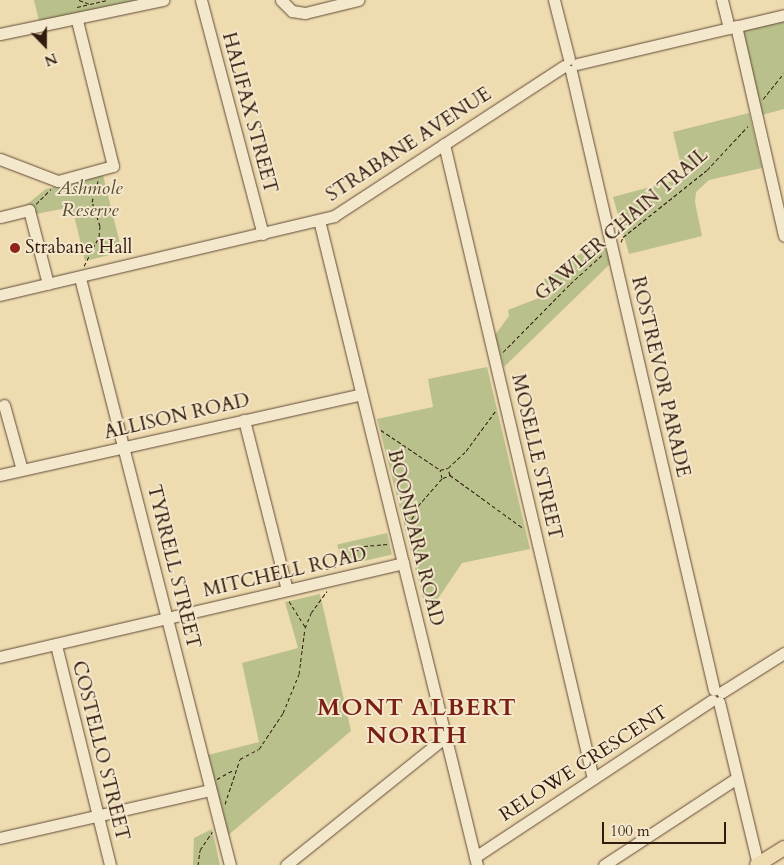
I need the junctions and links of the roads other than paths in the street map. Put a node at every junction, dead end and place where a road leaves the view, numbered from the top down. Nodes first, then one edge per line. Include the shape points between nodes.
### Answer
1 (163, 0) edge
2 (201, 0) edge
3 (281, 0) edge
4 (554, 0) edge
5 (722, 0) edge
6 (354, 1) edge
7 (784, 15) edge
8 (77, 20) junction
9 (732, 27) junction
10 (0, 34) edge
11 (570, 65) junction
12 (444, 144) junction
13 (0, 159) edge
14 (1, 217) edge
15 (318, 220) junction
16 (263, 234) junction
17 (784, 236) edge
18 (84, 277) junction
19 (48, 284) junction
20 (0, 295) edge
21 (361, 394) junction
22 (4, 405) dead end
23 (244, 420) junction
24 (125, 447) junction
25 (22, 470) junction
26 (0, 475) edge
27 (403, 563) junction
28 (284, 590) junction
29 (168, 618) junction
30 (56, 645) junction
31 (784, 653) edge
32 (0, 658) edge
33 (717, 696) junction
34 (445, 737) junction
35 (737, 778) junction
36 (594, 779) junction
37 (210, 790) junction
38 (98, 815) junction
39 (0, 838) edge
40 (784, 848) edge
41 (476, 861) edge
42 (110, 865) edge
43 (230, 865) edge
44 (286, 865) edge
45 (604, 865) edge
46 (757, 865) edge

1 - 8 street
2 - 16 street, HALIFAX STREET
3 - 6 street via 292,11 304,13
4 - 11 street, ROSTREVOR PARADE
5 - 9 street
7 - 9 street, STRABANE AVENUE
8 - 10 street
8 - 13 street via 113,166 58,181
9 - 11 street, STRABANE AVENUE
9 - 17 street
11 - 12 street, STRABANE AVENUE
11 - 33 street, ROSTREVOR PARADE
12 - 15 street, STRABANE AVENUE via 334,216
12 - 36 street, MOSELLE STREET
14 - 19 street via 29,210
15 - 16 street, STRABANE AVENUE
15 - 21 street, BOONDARA ROAD
16 - 18 street, STRABANE AVENUE
18 - 19 street, STRABANE AVENUE
18 - 24 street, TYRRELL STREET
19 - 20 street, STRABANE AVENUE
21 - 23 street, ALLISON ROAD
21 - 27 street, BOONDARA ROAD
22 - 25 street
23 - 24 street, ALLISON ROAD
23 - 28 street
24 - 25 street, ALLISON ROAD
24 - 29 street, TYRRELL STREET
25 - 26 street, ALLISON ROAD
27 - 28 street, MITCHELL ROAD
27 - 34 street, BOONDARA ROAD
28 - 29 street, MITCHELL ROAD
29 - 30 street, MITCHELL ROAD
29 - 37 street, TYRRELL STREET
30 - 32 street, MITCHELL ROAD
30 - 38 street, COSTELLO STREET
31 - 33 street, RELOWE CRESCENT
33 - 35 street, ROSTREVOR PARADE
33 - 36 street, RELOWE CRESCENT
34 - 41 street, BOONDARA ROAD
34 - 44 street
35 - 45 street
35 - 46 street, ROSTREVOR PARADE
36 - 41 street, RELOWE CRESCENT
37 - 38 street
37 - 43 street, TYRRELL STREET
38 - 39 street
38 - 42 street, COSTELLO STREET
40 - 46 main road

